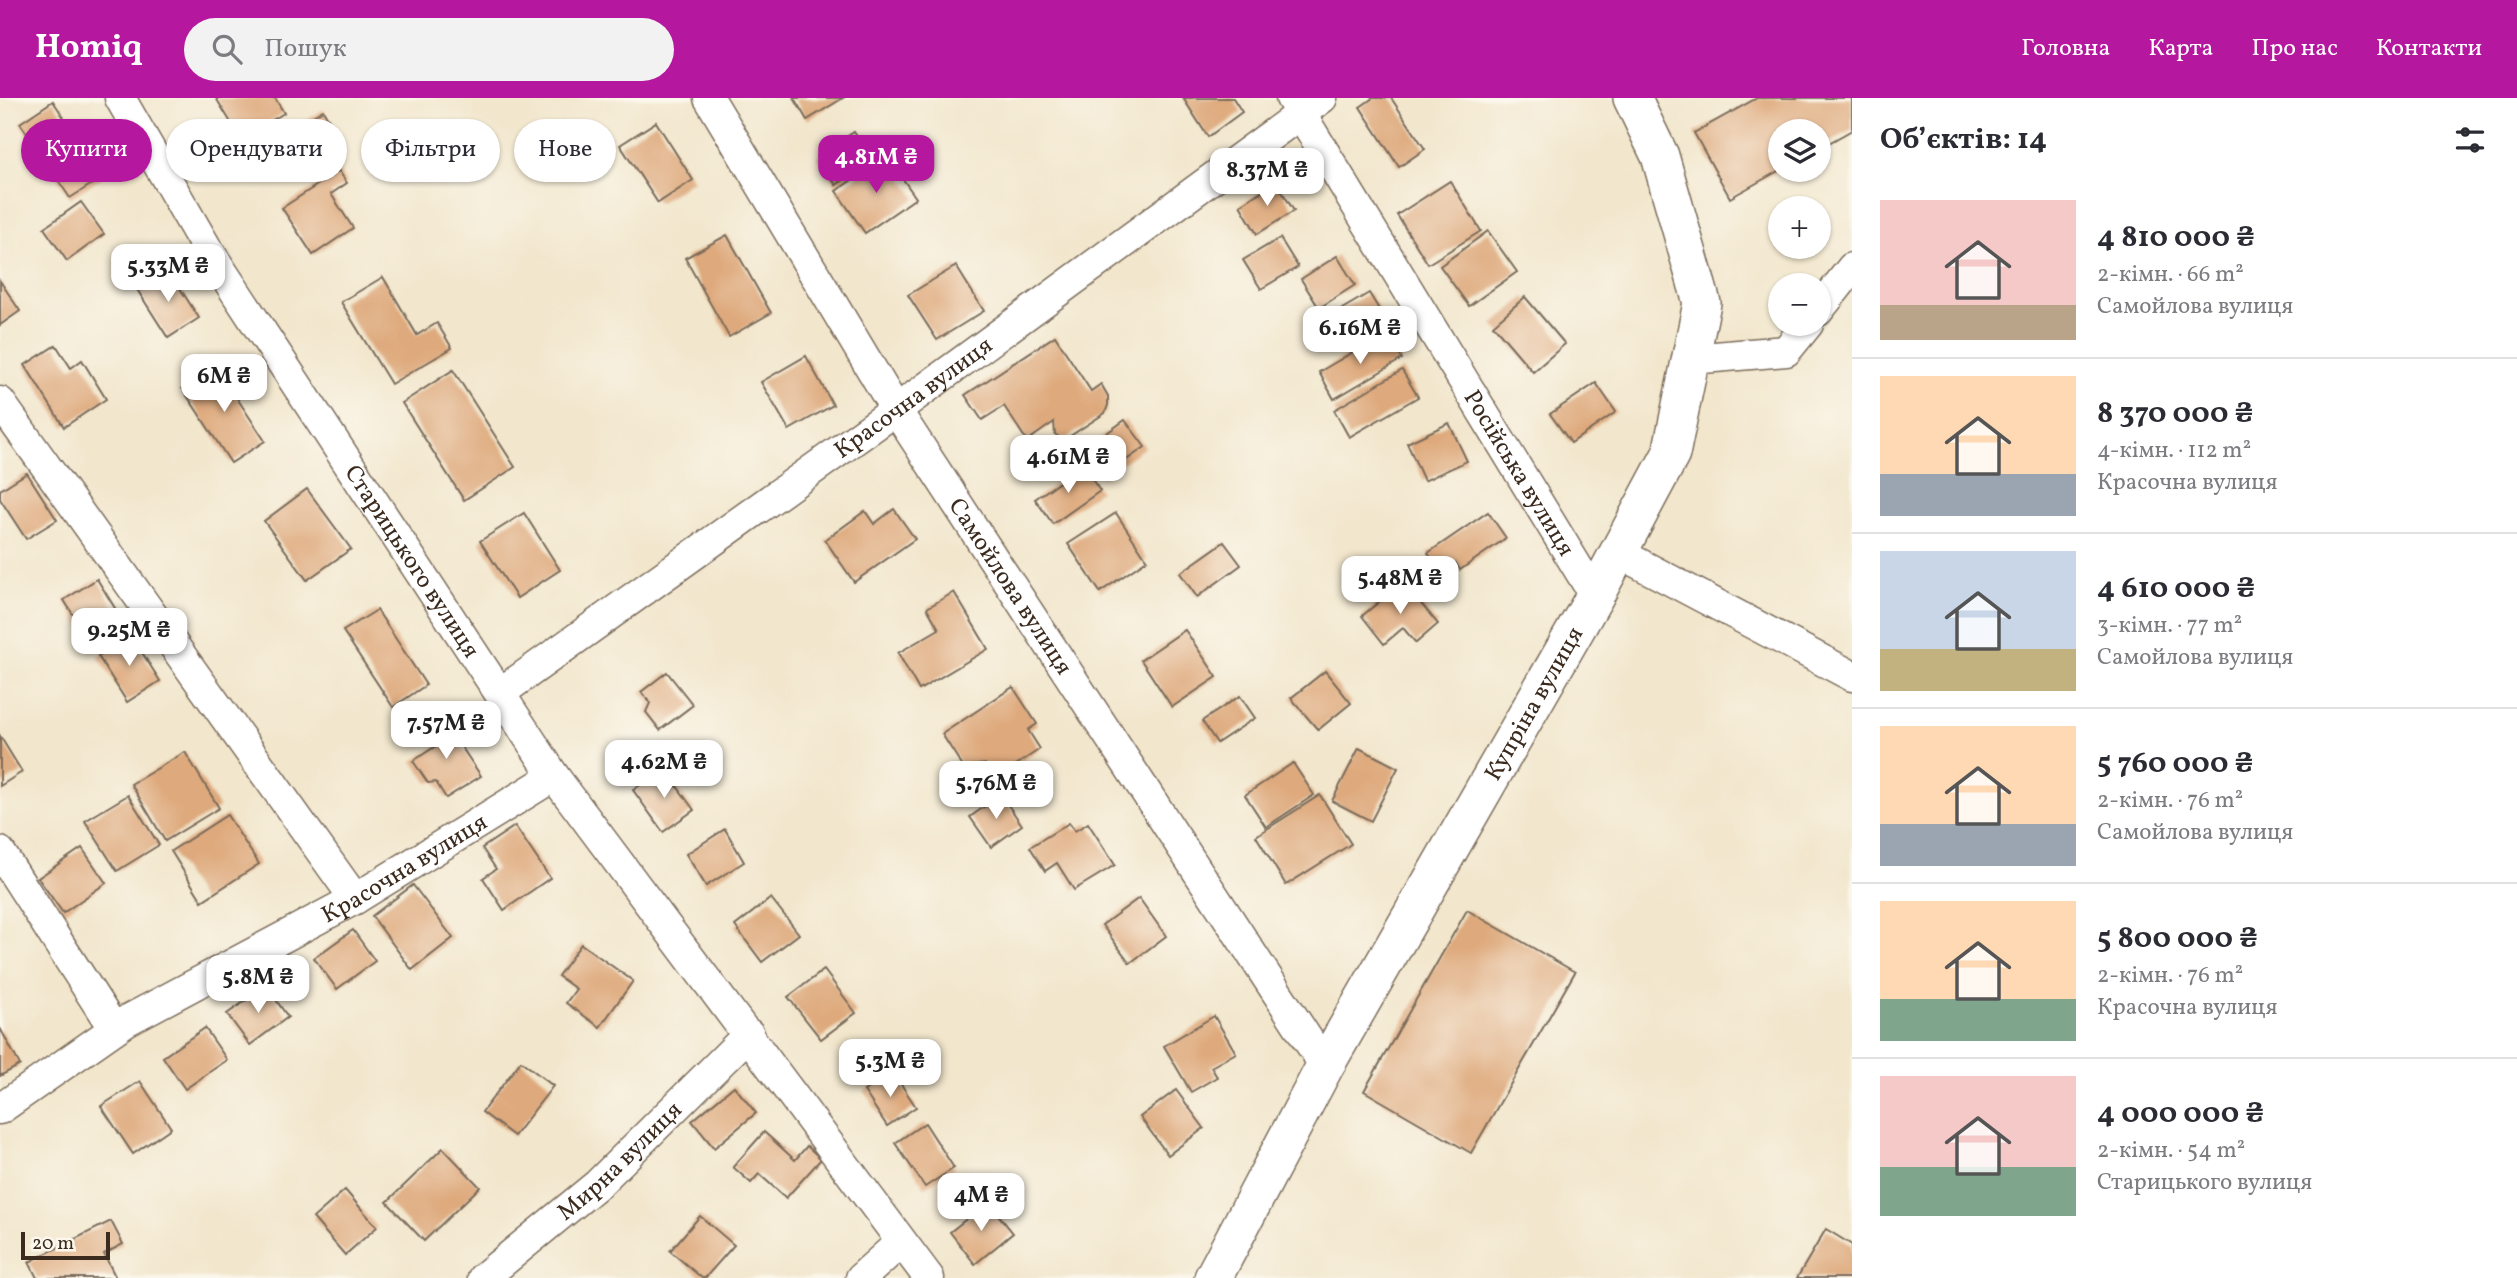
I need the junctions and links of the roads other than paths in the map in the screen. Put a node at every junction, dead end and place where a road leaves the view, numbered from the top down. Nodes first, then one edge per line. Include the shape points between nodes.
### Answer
1 (120, 98) edge
2 (709, 98) edge
3 (1632, 98) edge
4 (1304, 103) edge
5 (1852, 268) edge
6 (1831, 294) edge
7 (1798, 336) edge
8 (1690, 359) junction
9 (0, 402) edge
10 (896, 410) junction
11 (1619, 553) junction
12 (1595, 596) junction
13 (1852, 676) edge
14 (500, 694) junction
15 (554, 776) junction
16 (0, 852) edge
17 (355, 899) junction
18 (114, 1029) junction
19 (749, 1034) junction
20 (1325, 1066) junction
21 (0, 1108) edge
22 (901, 1242) junction
23 (483, 1278) edge
24 (861, 1278) edge
25 (929, 1278) edge
26 (1213, 1278) edge

1 - 14 street, Старицького вулиця via 206,247
2 - 10 street, Самойлова вулиця
3 - 8 main road, Купріна вулиця via 1660,156 1702,303
4 - 10 street, Красочна вулиця
4 - 12 street, Російська вулиця
5 - 6 street
7 - 8 street via 1786,351
8 - 11 main road, Купріна вулиця via 1671,454
9 - 17 street
10 - 14 street, Красочна вулиця
10 - 20 street, Самойлова вулиця
11 - 12 main road, Купріна вулиця
11 - 13 street
12 - 20 main road, Купріна вулиця
14 - 15 street, Старицького вулиця
15 - 17 street, Красочна вулиця
15 - 19 street, Старицького вулиця
16 - 18 street
17 - 18 street, Красочна вулиця
18 - 21 street, Красочна вулиця
19 - 22 street, Старицького вулиця
19 - 23 street, Мирна вулиця via 598,1184
20 - 26 main road, Купріна вулиця
22 - 24 street
22 - 25 street, Старицького вулиця

